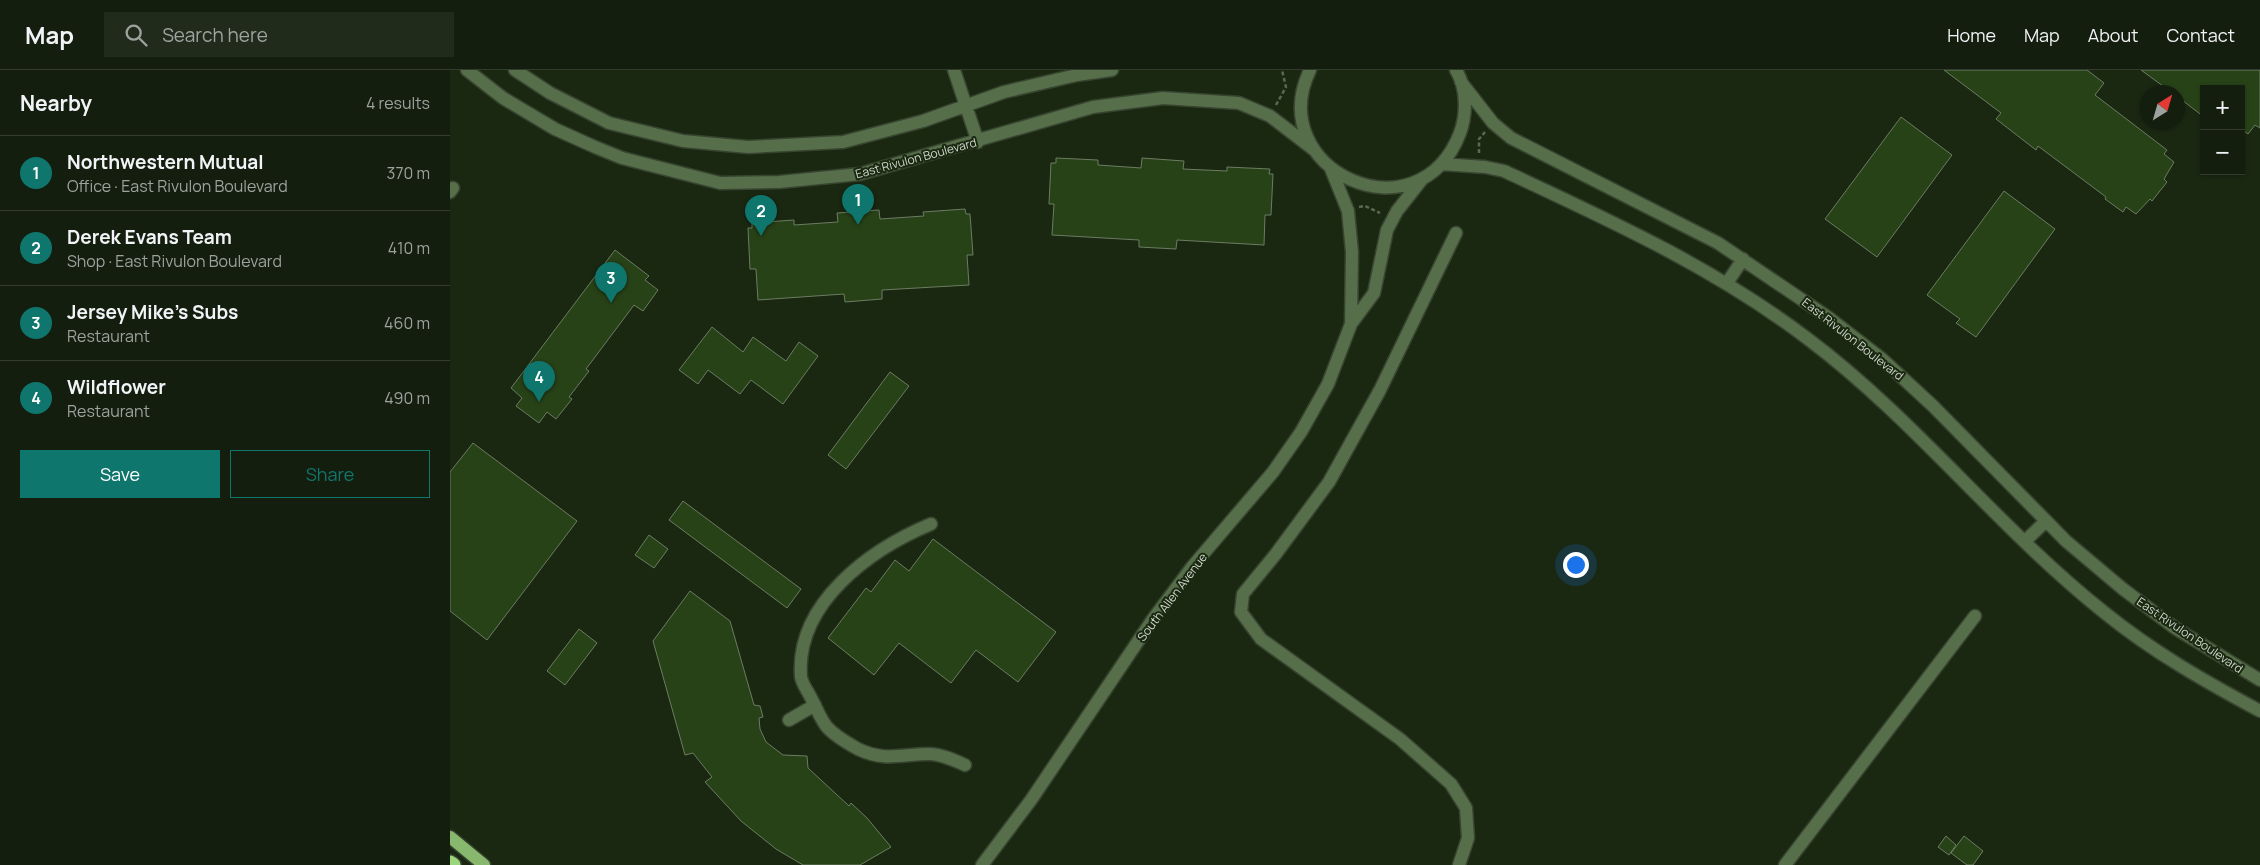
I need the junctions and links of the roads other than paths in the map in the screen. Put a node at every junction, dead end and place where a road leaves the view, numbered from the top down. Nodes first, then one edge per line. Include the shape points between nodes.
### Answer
1 (467, 70) edge
2 (515, 70) edge
3 (954, 70) edge
4 (1112, 70) edge
5 (1310, 70) edge
6 (1459, 74) edge
7 (965, 106) junction
8 (978, 142) junction
9 (1313, 149) junction
10 (1441, 164) junction
11 (1331, 169) junction
12 (1423, 178) junction
13 (1456, 233) dead end
14 (1743, 259) junction
15 (1727, 283) junction
16 (1352, 324) junction
17 (2045, 522) junction
18 (931, 524) dead end
19 (2026, 541) junction
20 (1975, 616) dead end
21 (2260, 680) edge
22 (815, 705) junction
23 (2260, 712) edge
24 (789, 720) dead end
25 (965, 765) dead end
26 (450, 837) edge
27 (450, 862) edge
28 (453, 865) edge
29 (484, 865) edge
30 (982, 865) edge
31 (1459, 865) edge
32 (1785, 865) edge

1 - 8 street, East Rivulon Boulevard via 504,98 555,129 595,147 622,158 720,183 779,182 860,174
2 - 7 street via 550,93 608,123 683,140 748,147 843,142
3 - 7 street
4 - 7 street via 1004,92
5 - 9 street via 1302,98 1303,124
6 - 10 street via 1465,103 1463,125 1455,146
6 - 14 street, East Rivulon Boulevard via 1493,123 1511,138 1718,243
7 - 8 street
8 - 9 street, East Rivulon Boulevard via 1093,107 1163,98 1239,103 1270,116
9 - 11 street
10 - 12 street
10 - 15 street via 1504,171 1650,240
11 - 12 street via 1352,182 1376,188 1400,186
11 - 16 street, South Allen Avenue via 1348,211 1352,252
12 - 16 street, South Allen Avenue via 1397,211 1387,230 1374,293
13 - 31 street via 1380,390 1343,457 1275,555 1243,594 1241,612 1261,639 1400,739 1451,784 1466,808 1468,838
14 - 15 street
14 - 17 street, East Rivulon Boulevard via 1829,318 1882,360 1933,406
15 - 19 street via 1808,339 1893,410
16 - 30 street, South Allen Avenue via 1328,384 1301,432 1273,472 1192,567 1153,619 1031,800
17 - 19 street
17 - 21 street, East Rivulon Boulevard via 2123,589 2175,628
18 - 22 street via 903,536 864,560 843,580 813,620 803,652 801,678
19 - 23 street via 2104,613 2147,645
20 - 32 street
22 - 24 street
22 - 25 street via 827,727 859,749 891,758 931,753
26 - 29 main road
27 - 28 highway

